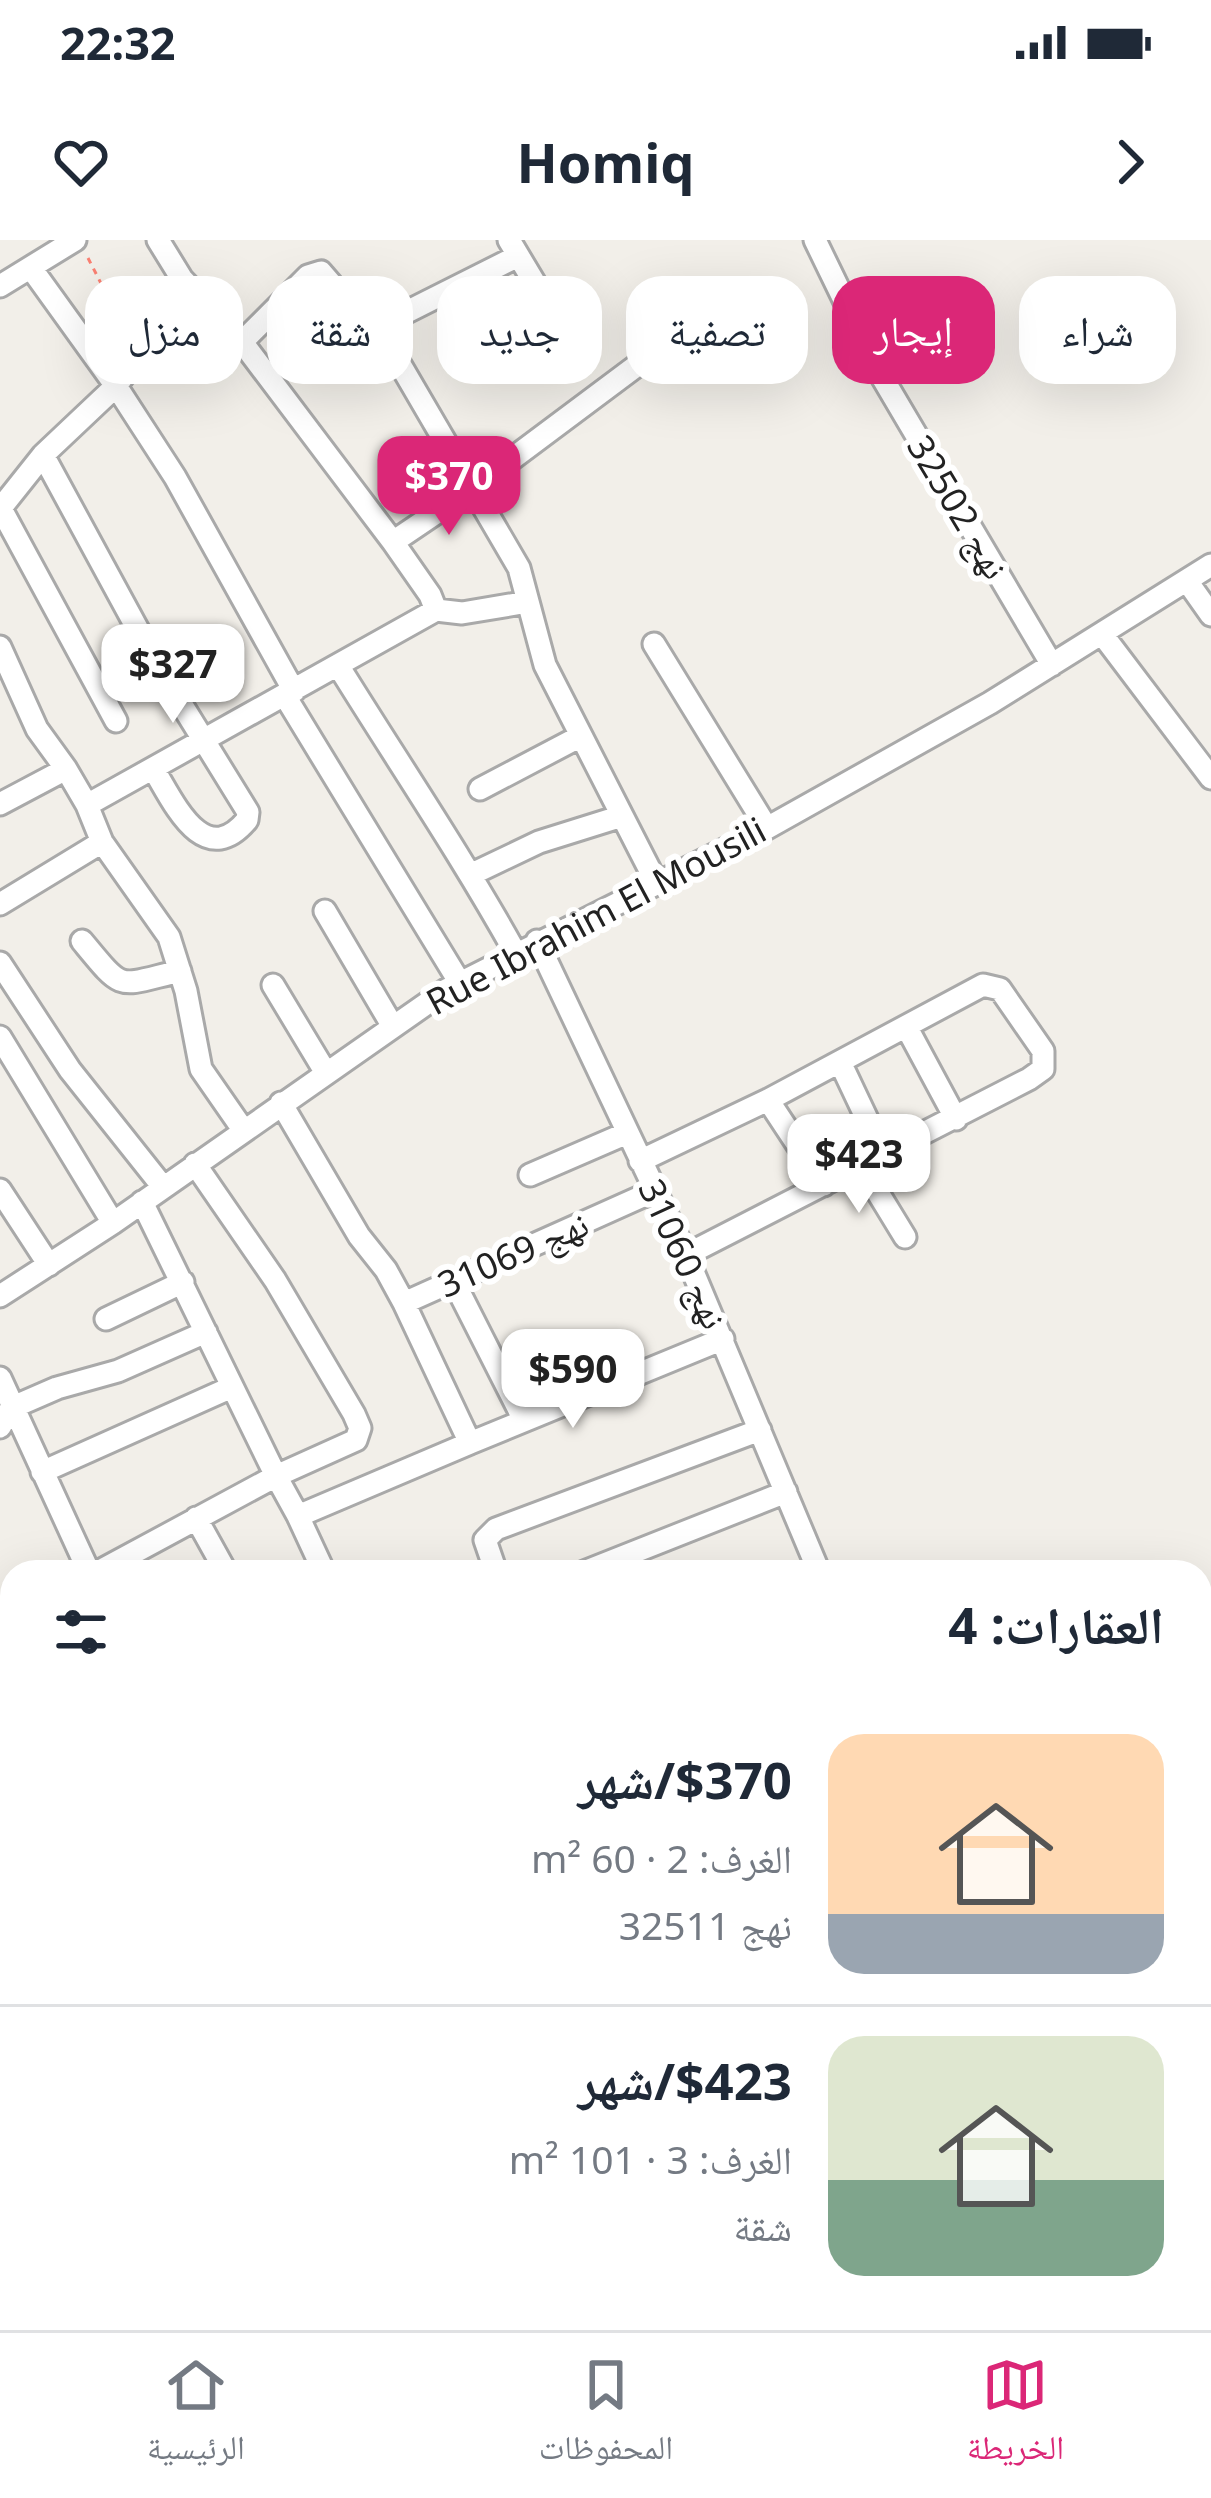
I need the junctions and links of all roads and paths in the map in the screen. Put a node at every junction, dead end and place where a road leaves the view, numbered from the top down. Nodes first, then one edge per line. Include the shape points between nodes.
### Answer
1 (75, 240) edge
2 (158, 240) edge
3 (815, 240) edge
4 (513, 248) edge
5 (89, 260) dead end
6 (31, 268) junction
7 (97, 276) edge
8 (181, 276) edge
9 (530, 276) edge
10 (0, 286) edge
11 (413, 305) edge
12 (267, 317) edge
13 (243, 341) edge
14 (243, 343) edge
15 (626, 373) edge
16 (411, 384) edge
17 (116, 386) junction
18 (43, 455) junction
19 (472, 488) junction
20 (0, 508) edge
21 (393, 542) junction
22 (1211, 565) edge
23 (1187, 581) junction
24 (528, 602) junction
25 (436, 610) junction
26 (1211, 615) edge
27 (1102, 634) junction
28 (654, 644) dead end
29 (0, 647) edge
30 (1052, 665) junction
31 (339, 667) junction
32 (289, 694) junction
33 (116, 721) dead end
34 (579, 737) junction
35 (202, 741) junction
36 (66, 769) junction
37 (154, 770) junction
38 (1211, 778) edge
39 (480, 789) dead end
40 (0, 804) edge
41 (87, 805) junction
42 (622, 816) junction
43 (767, 828) junction
44 (102, 842) junction
45 (472, 874) junction
46 (656, 882) junction
47 (0, 904) edge
48 (325, 911) dead end
49 (82, 941) dead end
50 (537, 941) junction
51 (515, 952) junction
52 (0, 964) edge
53 (180, 971) junction
54 (460, 983) junction
55 (273, 986) dead end
56 (392, 1025) junction
57 (907, 1028) junction
58 (0, 1036) edge
59 (840, 1062) junction
60 (326, 1073) junction
61 (767, 1100) junction
62 (281, 1103) junction
63 (956, 1119) junction
64 (244, 1131) junction
65 (627, 1132) junction
66 (883, 1154) junction
67 (640, 1161) junction
68 (195, 1164) junction
69 (861, 1165) junction
70 (530, 1175) dead end
71 (824, 1185) junction
72 (163, 1187) junction
73 (0, 1190) edge
74 (654, 1190) junction
75 (142, 1202) junction
76 (113, 1223) junction
77 (905, 1237) dead end
78 (686, 1255) junction
79 (49, 1265) junction
80 (453, 1280) junction
81 (183, 1282) junction
82 (0, 1296) edge
83 (404, 1303) junction
84 (106, 1319) dead end
85 (206, 1332) junction
86 (723, 1339) junction
87 (0, 1378) edge
88 (232, 1387) junction
89 (6, 1418) edge
90 (524, 1420) junction
91 (760, 1430) junction
92 (470, 1443) junction
93 (42, 1472) junction
94 (276, 1476) junction
95 (786, 1492) junction
96 (298, 1516) junction
97 (196, 1519) junction
98 (87, 1560) edge
99 (116, 1560) edge
100 (219, 1560) edge
101 (318, 1560) edge
102 (491, 1560) edge
103 (614, 1560) edge
104 (814, 1560) edge

1 - 6 street
2 - 8 street
3 - 30 street, نهج 32502 via 878,372
4 - 9 street
4 - 11 street
5 - 7 path
6 - 10 street
6 - 17 street
12 - 13 street
14 - 21 street
15 - 19 street
16 - 19 street
17 - 18 street
17 - 32 street via 176,477
18 - 20 street
18 - 35 street
19 - 21 street
19 - 24 street via 519,568
20 - 33 street
21 - 25 street
22 - 23 street, Rue Ibrahim El Mousili
23 - 26 street
23 - 27 street, Rue Ibrahim El Mousili
24 - 25 street
24 - 34 street via 545,665
25 - 31 street
27 - 30 street, Rue Ibrahim El Mousili
27 - 38 street
28 - 43 street
29 - 36 street via 37,729
30 - 43 street, Rue Ibrahim El Mousili
31 - 32 street
31 - 45 street
32 - 35 street
32 - 54 street
34 - 39 street
34 - 42 street
35 - 37 street
35 - 37 street via 248,812 240,828 199,834
36 - 40 street
36 - 41 street
37 - 41 street
41 - 44 street
42 - 45 street
42 - 46 street
43 - 46 street, Rue Ibrahim El Mousili
44 - 47 street
44 - 53 street via 169,937
45 - 51 street
46 - 50 street, Rue Ibrahim El Mousili
48 - 56 street
49 - 53 street via 126,984
50 - 51 street, Rue Ibrahim El Mousili
50 - 65 street, نهج 31060
51 - 54 street, Rue Ibrahim El Mousili
52 - 72 street via 70,1070
53 - 64 street via 201,1069
54 - 56 street, Rue Ibrahim El Mousili
55 - 60 street
56 - 60 street, Rue Ibrahim El Mousili
57 - 59 street
57 - 63 street
57 - 63 street via 992,985 1016,1006 1043,1052 1043,1069
58 - 76 street
59 - 61 street
59 - 66 street
60 - 62 street, Rue Ibrahim El Mousili
61 - 67 street
61 - 71 street
62 - 64 street, Rue Ibrahim El Mousili
62 - 83 street
63 - 66 street
64 - 68 street, Rue Ibrahim El Mousili
65 - 67 street, نهج 31060
65 - 70 street
66 - 69 street
67 - 74 street, نهج 31060
68 - 72 street, Rue Ibrahim El Mousili
68 - 94 street via 275,1280 360,1428 351,1443
69 - 71 street
69 - 77 street
71 - 78 street
72 - 75 street, Rue Ibrahim El Mousili
73 - 79 street
74 - 78 street, نهج 31060
74 - 80 street, نهج 31069
75 - 76 street, Rue Ibrahim El Mousili
75 - 81 street
76 - 79 street, Rue Ibrahim El Mousili
78 - 86 street, نهج 31060
79 - 82 street, Rue Ibrahim El Mousili
80 - 83 street, نهج 31069
80 - 90 street
81 - 84 street
81 - 85 street
83 - 92 street
85 - 88 street
85 - 89 street via 57,1388
86 - 90 street
86 - 91 street, نهج 31060
87 - 89 street
88 - 93 street
88 - 94 street
89 - 93 street
90 - 92 street
91 - 95 street, نهج 31060
91 - 102 street via 496,1529 485,1544
92 - 96 street
93 - 98 street
94 - 96 street
94 - 97 street
95 - 103 street
95 - 104 street, نهج 31060
96 - 101 street
97 - 99 street
97 - 100 street

